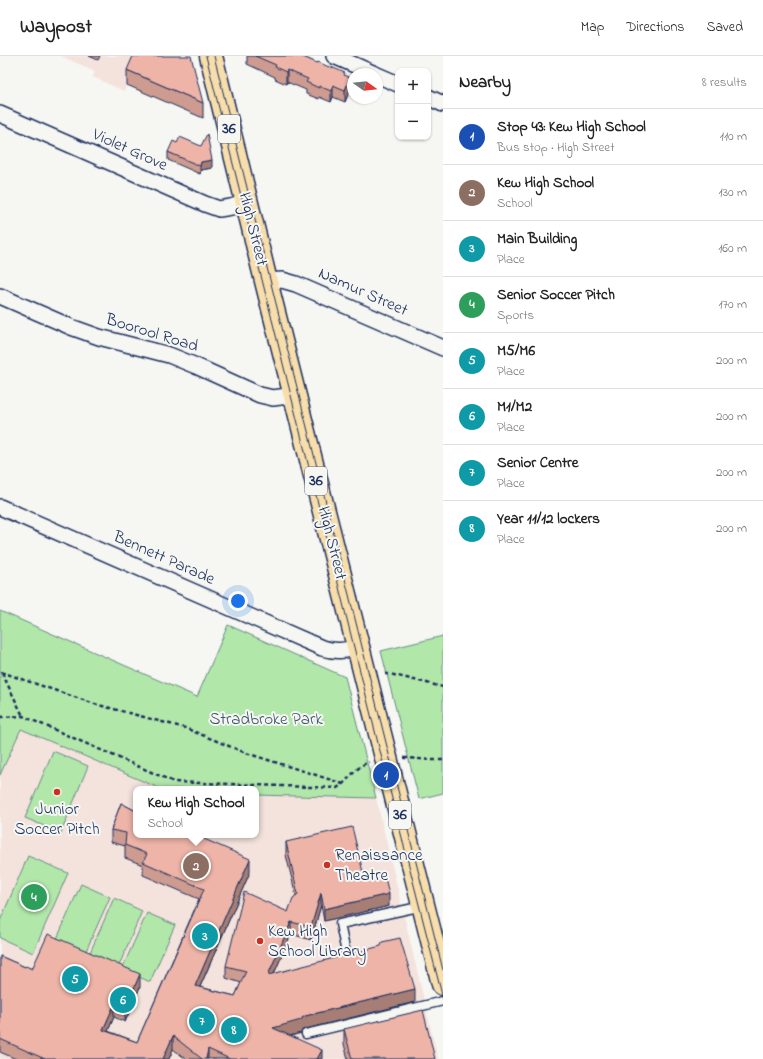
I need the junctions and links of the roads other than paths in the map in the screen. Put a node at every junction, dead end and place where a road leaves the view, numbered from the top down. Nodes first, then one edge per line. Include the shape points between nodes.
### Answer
1 (211, 56) edge
2 (334, 56) edge
3 (362, 68) edge
4 (383, 77) edge
5 (395, 83) edge
6 (431, 98) edge
7 (443, 104) edge
8 (0, 114) edge
9 (247, 202) junction
10 (266, 281) junction
11 (0, 296) edge
12 (443, 348) edge
13 (295, 395) junction
14 (0, 507) edge
15 (358, 647) junction
16 (424, 906) junction
17 (346, 953) edge
18 (443, 984) edge
19 (443, 1001) edge
20 (306, 1034) dead end

1 - 9 main road, High Street / 36
2 - 3 street
4 - 5 street
6 - 7 street
8 - 9 street, Violet Grove via 205,204 219,208
9 - 10 main road, High Street / 36
10 - 12 street, Namur Street via 282,280 296,284
10 - 13 main road, High Street / 36
11 - 13 street, Boorool Road via 99,337 168,355 260,395 273,398
13 - 15 main road, High Street / 36
14 - 15 street, Bennett Parade via 322,648 339,651
15 - 16 main road, High Street / 36
16 - 17 lane via 340,924
16 - 18 main road, High Street / 36
19 - 20 lane

